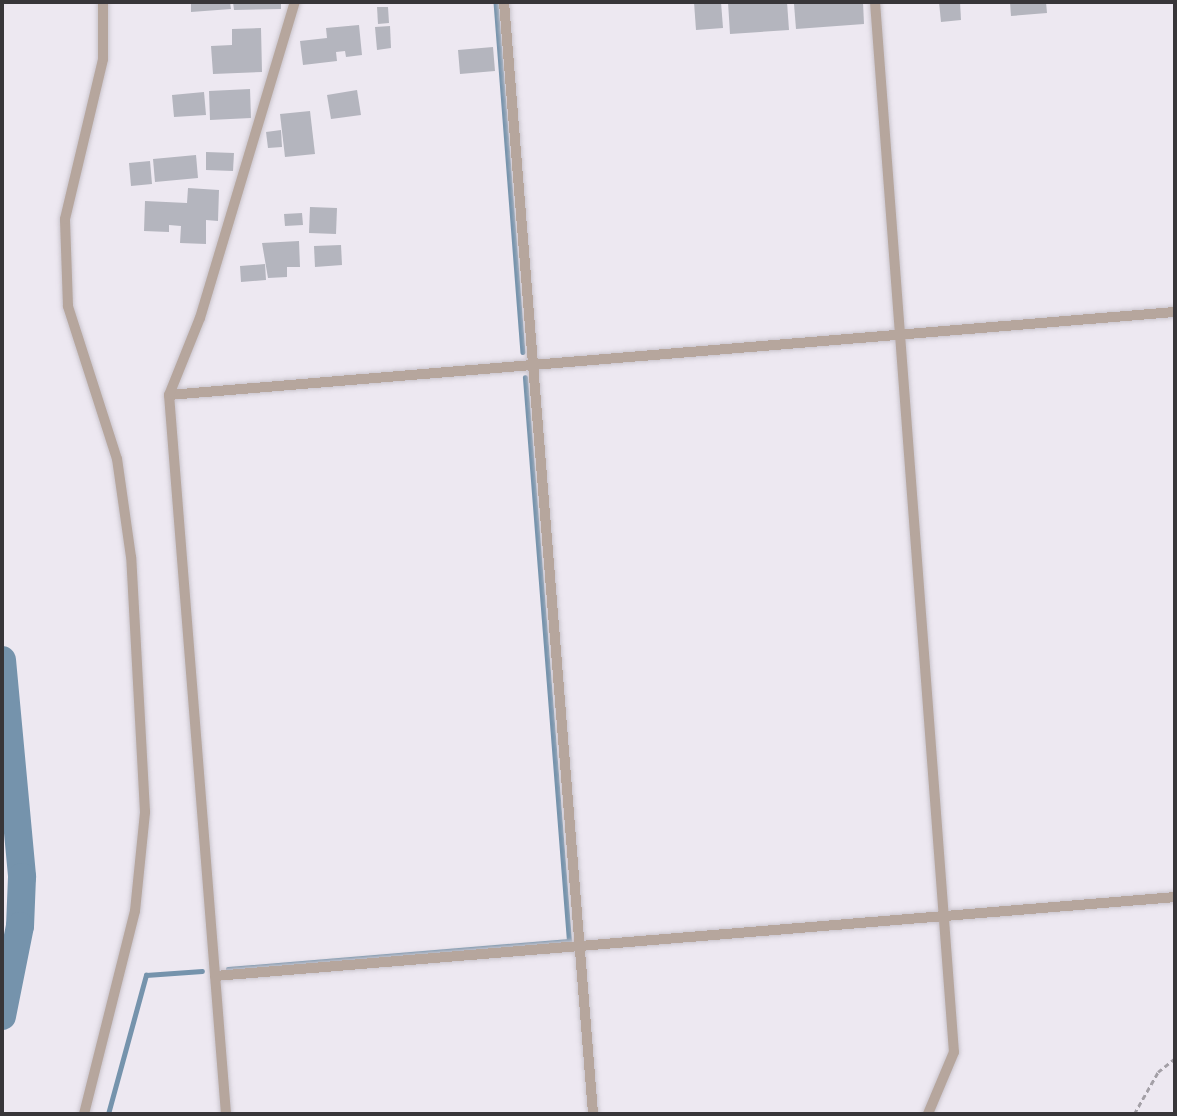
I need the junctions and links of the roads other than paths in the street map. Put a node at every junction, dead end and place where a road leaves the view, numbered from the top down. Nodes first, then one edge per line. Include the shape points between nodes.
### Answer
1 (103, 2) edge
2 (295, 2) edge
3 (504, 2) edge
4 (874, 2) edge
5 (1175, 312) edge
6 (899, 335) junction
7 (534, 365) junction
8 (169, 395) junction
9 (1175, 897) edge
10 (946, 918) junction
11 (580, 948) junction
12 (215, 976) junction
13 (84, 1114) edge
14 (226, 1114) edge
15 (593, 1114) edge
16 (929, 1114) edge

1 - 13 lane via 103,59 65,219 68,306 117,459 132,570 145,812 135,911
2 - 8 lane via 200,318
3 - 7 lane
4 - 6 lane
5 - 6 lane
6 - 7 lane
6 - 10 lane
7 - 8 lane
7 - 11 lane
8 - 12 lane
9 - 10 lane
10 - 11 lane
10 - 16 lane via 954,1052
11 - 12 lane
11 - 15 lane
12 - 14 lane

